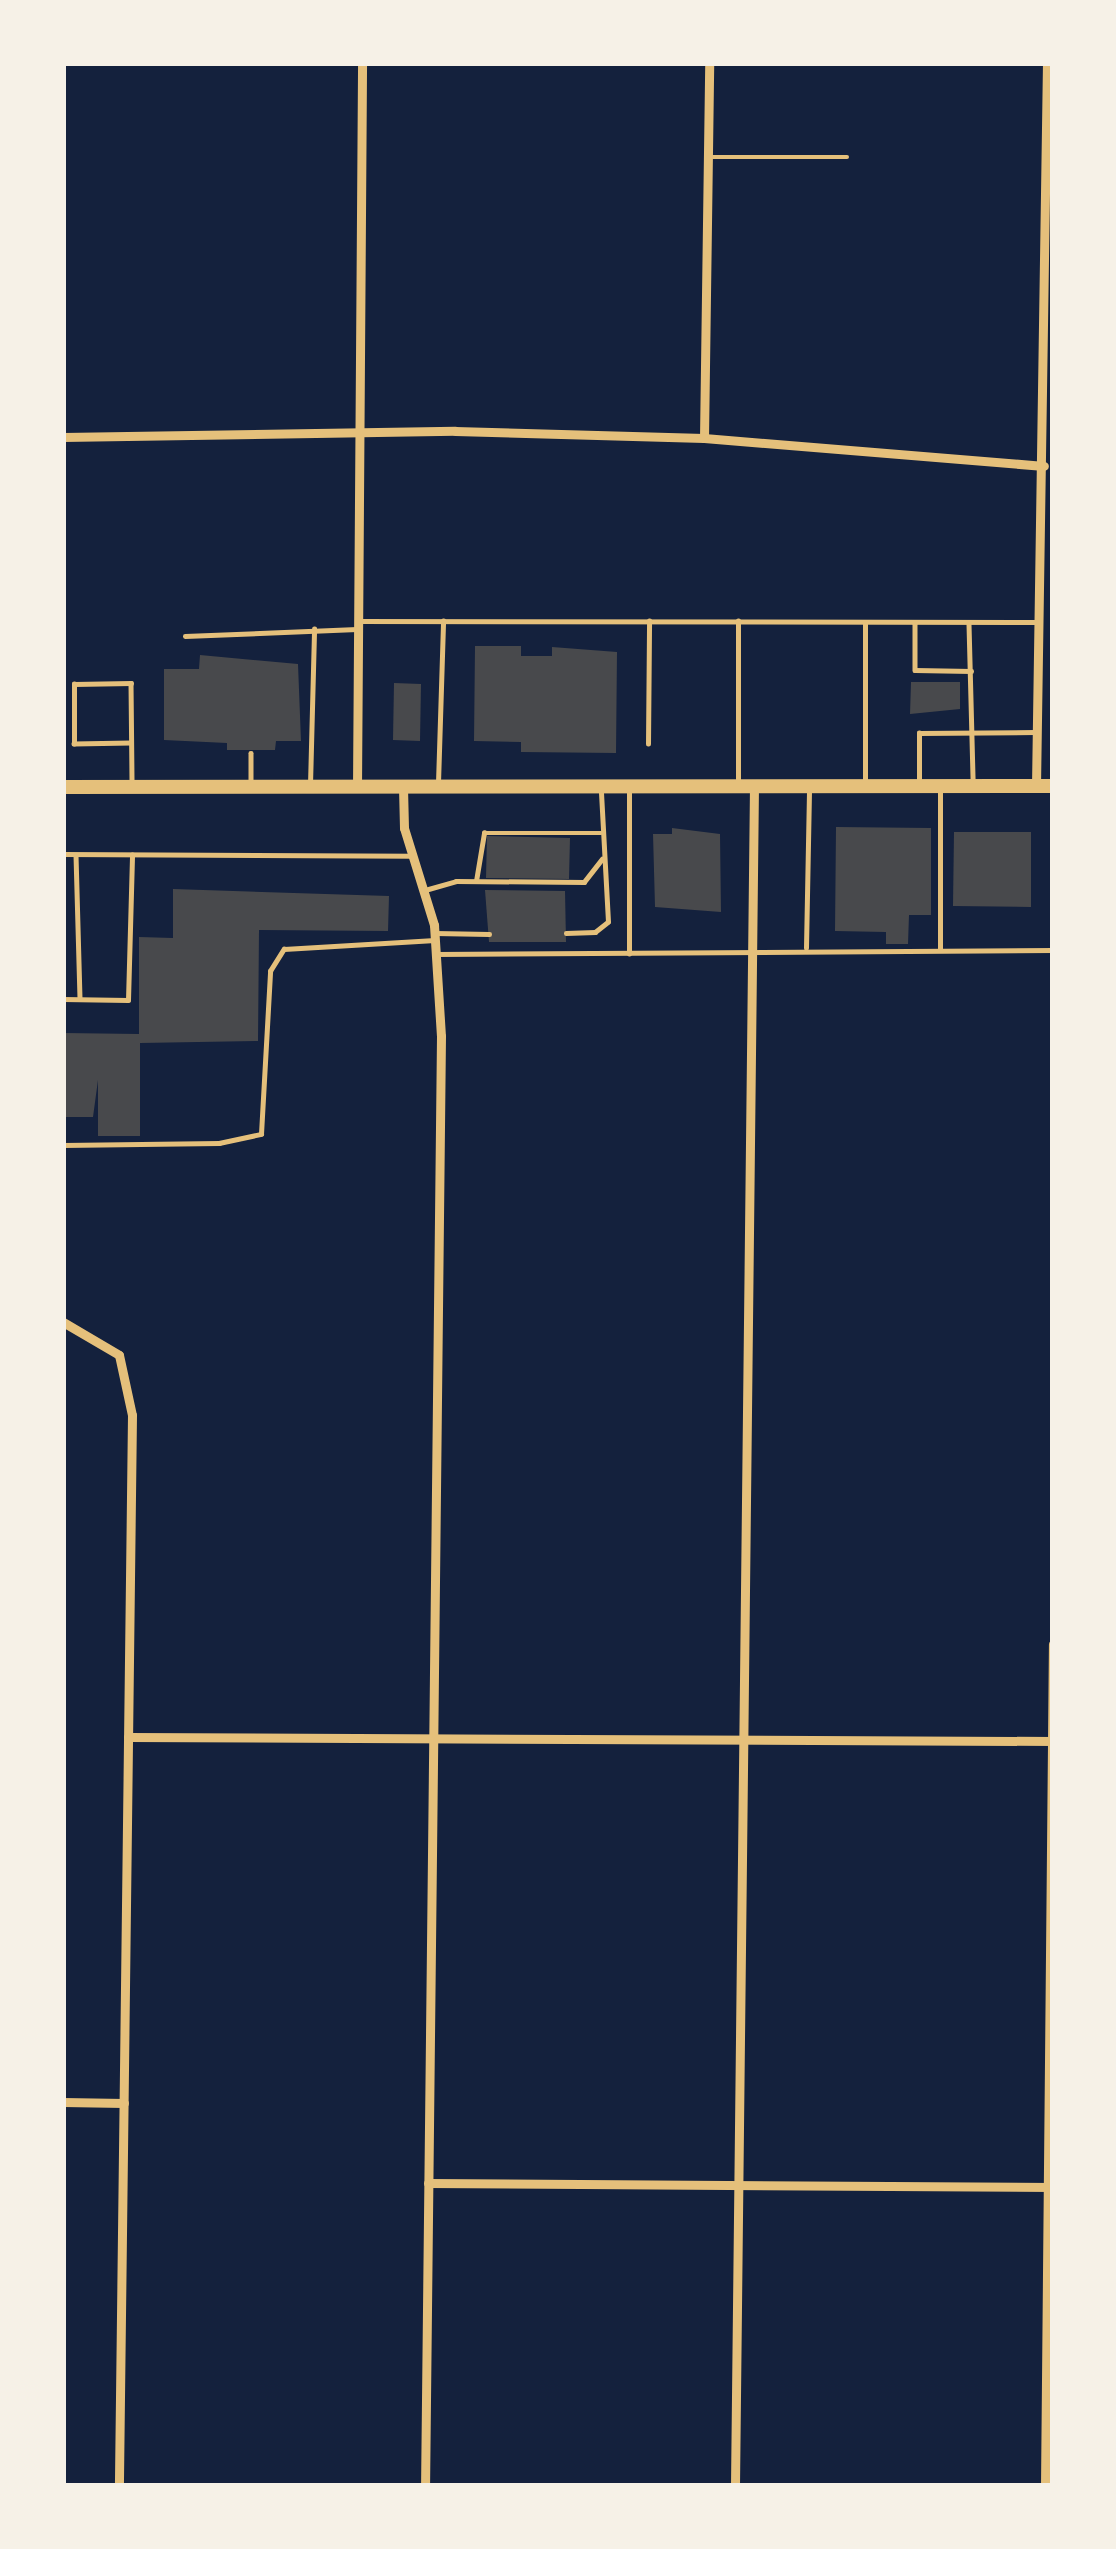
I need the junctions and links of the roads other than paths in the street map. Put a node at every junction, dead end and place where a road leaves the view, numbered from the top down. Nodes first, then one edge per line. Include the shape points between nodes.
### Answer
1 (362, 63) edge
2 (709, 63) edge
3 (1047, 63) edge
4 (1050, 143) edge
5 (708, 157) junction
6 (847, 157) dead end
7 (1049, 240) edge
8 (1048, 346) edge
9 (358, 431) junction
10 (63, 437) edge
11 (704, 438) junction
12 (1044, 466) junction
13 (443, 621) junction
14 (649, 621) junction
15 (738, 621) junction
16 (865, 621) junction
17 (915, 621) junction
18 (969, 622) junction
19 (1036, 622) junction
20 (357, 625) junction
21 (314, 629) junction
22 (185, 637) dead end
23 (1036, 641) junction
24 (1053, 641) edge
25 (971, 671) junction
26 (1035, 732) junction
27 (974, 733) junction
28 (131, 743) junction
29 (648, 744) dead end
30 (251, 753) dead end
31 (865, 786) junction
32 (918, 786) junction
33 (940, 786) junction
34 (973, 786) junction
35 (1036, 786) junction
36 (1053, 786) edge
37 (63, 787) edge
38 (601, 787) junction
39 (629, 787) junction
40 (746, 787) junction
41 (809, 787) junction
42 (132, 788) junction
43 (251, 788) junction
44 (310, 788) junction
45 (357, 788) junction
46 (403, 788) junction
47 (438, 788) junction
48 (602, 833) junction
49 (63, 854) edge
50 (76, 854) junction
51 (132, 854) junction
52 (413, 856) junction
53 (602, 859) junction
54 (476, 881) junction
55 (425, 890) junction
56 (566, 933) dead end
57 (489, 934) dead end
58 (435, 937) junction
59 (752, 948) junction
60 (806, 948) junction
61 (940, 950) junction
62 (1053, 950) edge
63 (436, 954) junction
64 (629, 954) junction
65 (63, 999) edge
66 (80, 999) junction
67 (63, 1145) edge
68 (63, 1322) edge
69 (1053, 1644) edge
70 (128, 1738) junction
71 (432, 1738) junction
72 (742, 1740) junction
73 (1053, 1741) edge
74 (63, 2102) edge
75 (124, 2103) junction
76 (428, 2182) junction
77 (738, 2185) junction
78 (1050, 2187) edge
79 (119, 2486) edge
80 (425, 2486) edge
81 (735, 2486) edge
82 (1045, 2486) edge

1 - 9 street
2 - 5 street
3 - 4 street
4 - 7 street
5 - 6 lane
5 - 11 street
7 - 8 street
8 - 12 street
9 - 10 street
9 - 11 street
9 - 20 street
11 - 12 street
12 - 19 street
13 - 14 lane
13 - 20 lane
13 - 47 lane
14 - 15 lane
14 - 29 lane
15 - 16 lane
15 - 40 lane
16 - 17 lane
16 - 31 lane
17 - 18 lane
17 - 25 lane via 915,670
18 - 19 lane
18 - 25 lane
19 - 23 street
20 - 21 lane
20 - 45 street
21 - 22 lane
21 - 44 lane
23 - 24 lane
23 - 26 street
25 - 27 lane
26 - 27 lane
26 - 35 street
27 - 32 lane via 920,734
27 - 34 lane
28 - 28 lane via 131,683 74,684 74,744
28 - 42 lane
30 - 43 lane
31 - 32 main road
31 - 41 main road
32 - 33 main road
33 - 34 main road
33 - 61 lane
34 - 35 main road
35 - 36 main road
37 - 42 main road
38 - 39 main road
38 - 47 main road
38 - 48 lane
39 - 40 main road
39 - 64 lane
40 - 41 main road
40 - 59 street
41 - 60 lane
42 - 43 main road
43 - 44 main road
44 - 45 main road
45 - 46 main road
46 - 47 main road
46 - 52 street
48 - 53 lane
48 - 54 lane via 484,833
49 - 50 lane
50 - 51 lane
50 - 66 lane
51 - 52 lane
51 - 66 lane via 128,1000
52 - 55 street
53 - 54 lane via 584,882
53 - 56 lane via 608,922 595,932
54 - 55 lane
55 - 58 street
57 - 58 lane
58 - 63 street
58 - 67 lane via 284,949 270,971 261,1134 219,1143
59 - 60 lane
59 - 64 lane
59 - 72 street
60 - 61 lane
61 - 62 lane
63 - 64 lane
63 - 71 street
65 - 66 lane
68 - 70 street via 119,1355 128,1380
69 - 73 street
70 - 71 street
70 - 75 street
71 - 72 street
71 - 76 street
72 - 73 street
72 - 77 street
73 - 78 street
74 - 75 street
75 - 79 street
76 - 77 street
76 - 80 street
77 - 78 street
77 - 81 street
78 - 82 street

